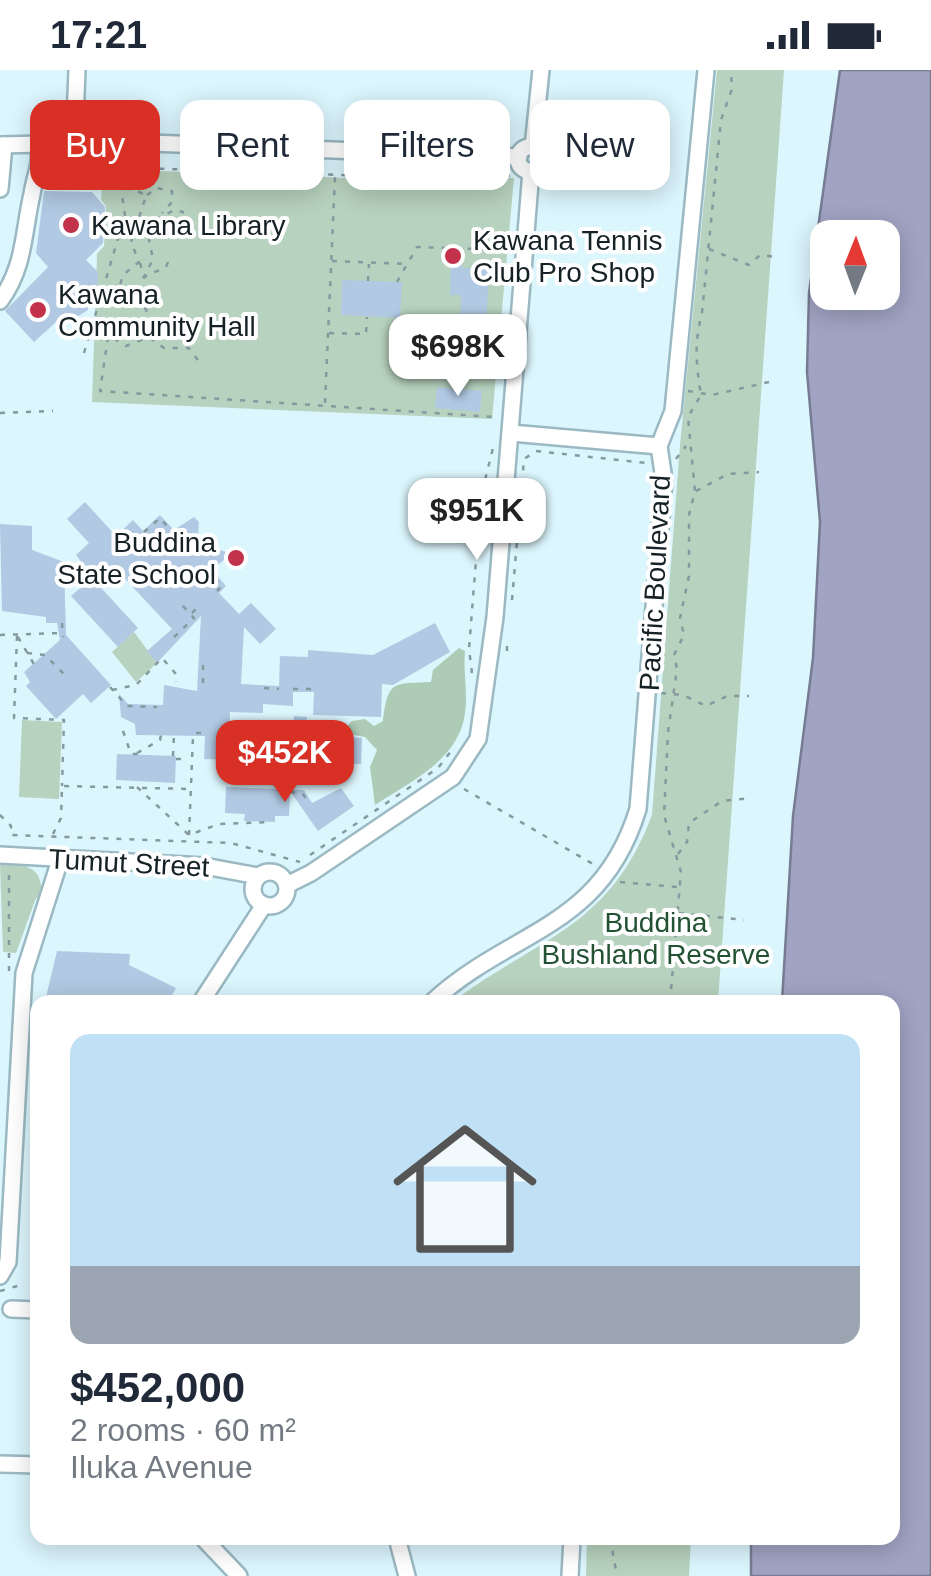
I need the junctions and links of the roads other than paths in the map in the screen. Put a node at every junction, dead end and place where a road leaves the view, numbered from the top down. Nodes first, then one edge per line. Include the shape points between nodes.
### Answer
1 (77, 70) edge
2 (540, 70) edge
3 (706, 70) edge
4 (76, 100) edge
5 (160, 143) edge
6 (2, 145) edge
7 (30, 152) edge
8 (526, 152) junction
9 (0, 189) edge
10 (33, 190) edge
11 (0, 301) edge
12 (503, 433) junction
13 (659, 446) junction
14 (5, 855) edge
15 (60, 860) junction
16 (258, 876) junction
17 (287, 885) junction
18 (264, 905) junction
19 (206, 995) edge
20 (441, 995) edge
21 (4, 1270) edge
22 (11, 1309) dead end
23 (30, 1310) edge
24 (0, 1464) edge
25 (30, 1465) edge
26 (210, 1545) edge
27 (399, 1545) edge
28 (572, 1545) edge
29 (239, 1576) edge
30 (407, 1576) edge
31 (570, 1576) edge

1 - 4 street
2 - 8 street
3 - 13 street, Pacific Boulevard via 673,411
5 - 8 street
6 - 7 street
6 - 9 street
8 - 12 street
10 - 11 street via 16,276
12 - 13 street
12 - 17 street via 478,739 453,777
13 - 20 street, Pacific Boulevard via 663,464 638,808 622,850 550,928
14 - 15 street, Tumut Street
15 - 16 street, Tumut Street via 204,866
15 - 21 street via 24,973
16 - 17 street via 275,872
16 - 18 street via 254,895
17 - 18 street via 284,900
18 - 19 street
22 - 23 street
24 - 25 street
26 - 29 street
27 - 30 street
28 - 31 street

